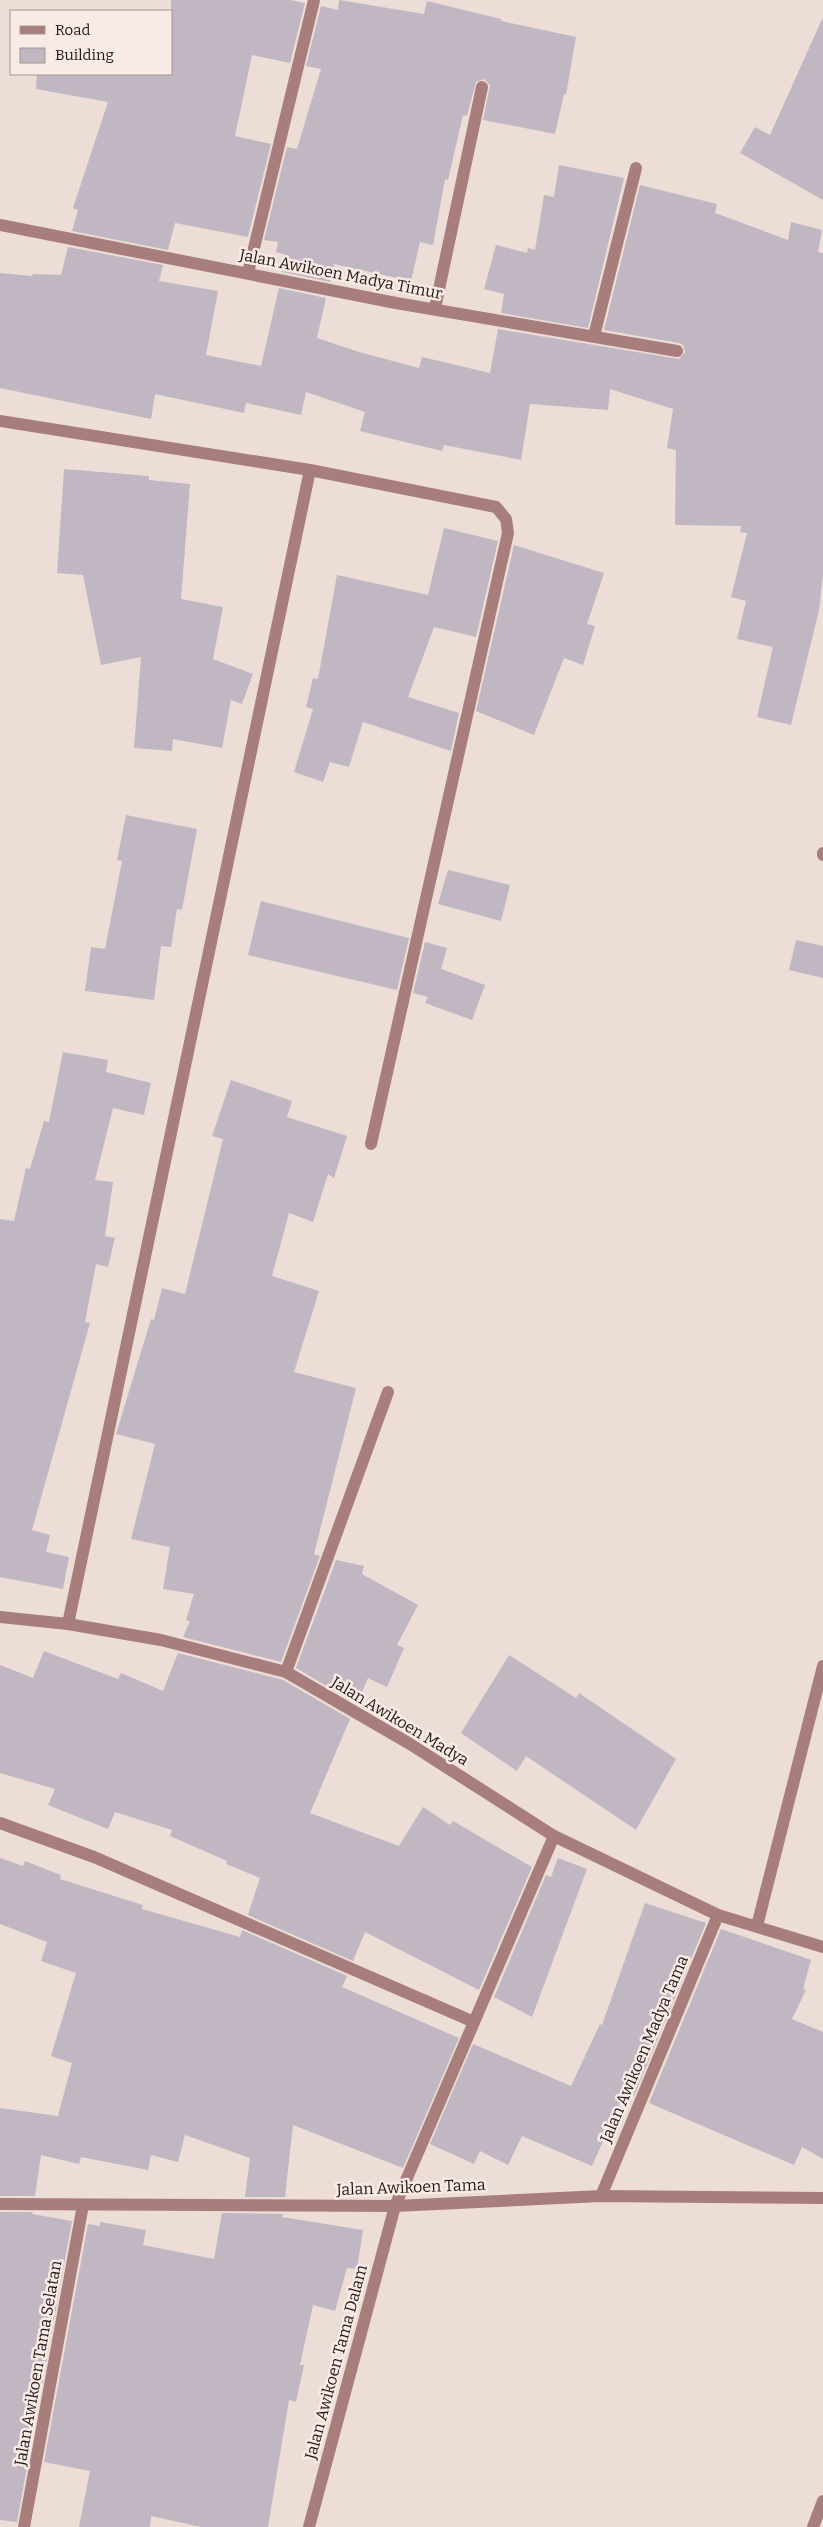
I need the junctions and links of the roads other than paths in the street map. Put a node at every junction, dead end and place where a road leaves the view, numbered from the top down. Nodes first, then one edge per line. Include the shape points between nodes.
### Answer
1 (314, 0) edge
2 (482, 87) dead end
3 (636, 168) dead end
4 (0, 225) edge
5 (248, 273) junction
6 (435, 308) junction
7 (594, 336) junction
8 (677, 351) dead end
9 (0, 421) edge
10 (310, 470) junction
11 (371, 1144) dead end
12 (388, 1392) dead end
13 (0, 1617) edge
14 (68, 1624) junction
15 (823, 1666) edge
16 (286, 1672) junction
17 (818, 1699) edge
18 (0, 1823) edge
19 (554, 1836) junction
20 (718, 1915) junction
21 (757, 1926) junction
22 (823, 1947) edge
23 (474, 2022) junction
24 (601, 2196) junction
25 (823, 2198) edge
26 (0, 2204) edge
27 (83, 2205) junction
28 (395, 2206) junction
29 (823, 2501) edge
30 (24, 2527) edge
31 (309, 2527) edge
32 (813, 2527) edge

1 - 5 street
2 - 6 street
3 - 7 street
4 - 5 street, Jalan Awikoen Madya Timur
5 - 6 street, Jalan Awikoen Madya Timur
6 - 7 street, Jalan Awikoen Madya Timur
7 - 8 street, Jalan Awikoen Madya Timur
9 - 10 street
10 - 11 street via 496,507 506,519 507,526
10 - 14 street
12 - 16 street
13 - 14 street, Jalan Awikoen Madya
14 - 16 street, Jalan Awikoen Madya via 161,1640
15 - 17 street
16 - 19 street, Jalan Awikoen Madya via 410,1744
17 - 21 street
18 - 23 street via 94,1858
19 - 20 street, Jalan Awikoen Madya
19 - 23 street, Jalan Awikoen Tama Dalam
20 - 21 street, Jalan Awikoen Madya
20 - 24 street, Jalan Awikoen Madya Tama
21 - 22 street, Jalan Awikoen Madya
23 - 28 street, Jalan Awikoen Tama Dalam
24 - 25 street, Jalan Awikoen Tama
24 - 28 street, Jalan Awikoen Tama
26 - 27 street, Jalan Awikoen Tama
27 - 28 street, Jalan Awikoen Tama
27 - 30 street, Jalan Awikoen Tama Selatan
28 - 31 street, Jalan Awikoen Tama Dalam
29 - 32 street

